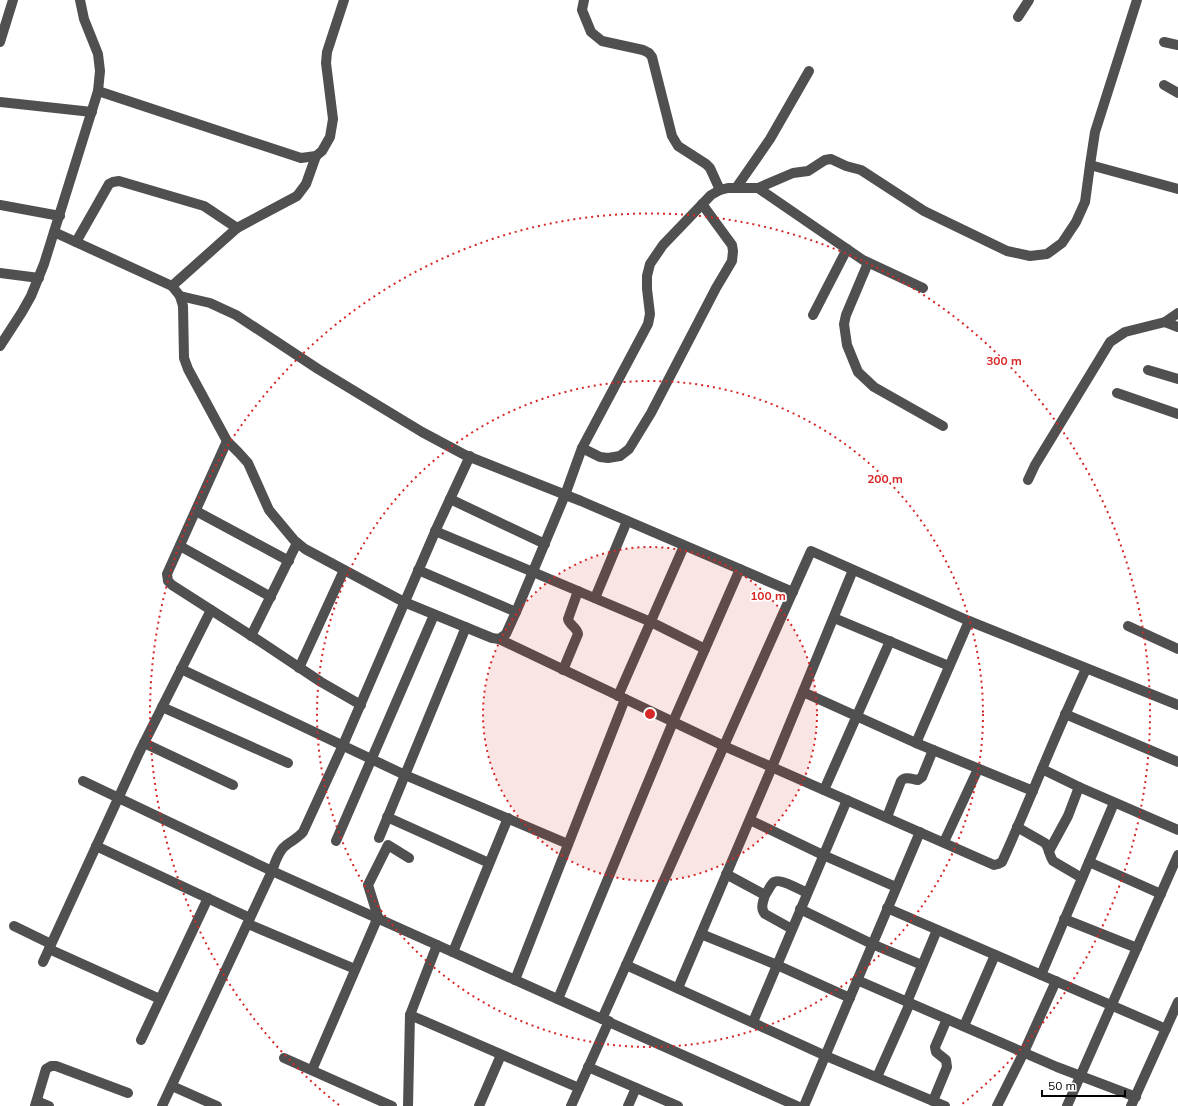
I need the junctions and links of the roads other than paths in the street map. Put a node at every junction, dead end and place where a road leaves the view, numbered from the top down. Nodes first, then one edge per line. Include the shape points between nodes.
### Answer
1 (13, 0) edge
2 (80, 0) edge
3 (344, 0) edge
4 (584, 0) edge
5 (1030, 0) edge
6 (1137, 0) edge
7 (1018, 18) dead end
8 (0, 42) edge
9 (1164, 42) dead end
10 (1178, 45) edge
11 (810, 71) dead end
12 (1164, 85) dead end
13 (98, 92) junction
14 (1178, 93) edge
15 (0, 102) edge
16 (92, 112) junction
17 (316, 156) junction
18 (1090, 165) junction
19 (736, 188) junction
20 (758, 188) junction
21 (1178, 189) edge
22 (720, 190) junction
23 (702, 204) junction
24 (0, 205) edge
25 (60, 216) junction
26 (237, 228) junction
27 (54, 232) junction
28 (76, 242) junction
29 (847, 249) junction
30 (868, 263) junction
31 (0, 273) edge
32 (38, 278) junction
33 (172, 286) junction
34 (923, 288) dead end
35 (180, 296) junction
36 (1178, 313) edge
37 (813, 315) dead end
38 (1165, 322) junction
39 (1178, 327) edge
40 (0, 346) edge
41 (1148, 370) dead end
42 (1178, 379) edge
43 (1117, 393) dead end
44 (1178, 414) edge
45 (943, 426) dead end
46 (227, 441) junction
47 (582, 448) junction
48 (470, 456) junction
49 (1028, 480) dead end
50 (565, 495) junction
51 (450, 499) junction
52 (196, 511) junction
53 (627, 521) junction
54 (435, 531) junction
55 (298, 543) junction
56 (545, 544) junction
57 (180, 546) junction
58 (684, 546) junction
59 (289, 561) junction
60 (740, 569) junction
61 (344, 570) junction
62 (418, 570) junction
63 (854, 570) junction
64 (533, 572) junction
65 (578, 591) junction
66 (793, 592) junction
67 (271, 597) junction
68 (595, 598) junction
69 (404, 602) junction
70 (211, 610) junction
71 (516, 612) junction
72 (434, 615) junction
73 (834, 618) junction
74 (969, 621) junction
75 (651, 622) junction
76 (1128, 626) dead end
77 (466, 627) junction
78 (251, 636) junction
79 (499, 639) junction
80 (890, 641) junction
81 (705, 649) junction
82 (1178, 649) edge
83 (949, 666) junction
84 (299, 668) junction
85 (181, 669) junction
86 (1086, 669) junction
87 (563, 670) junction
88 (803, 692) junction
89 (622, 698) junction
90 (361, 705) junction
91 (1178, 705) edge
92 (162, 707) junction
93 (1065, 714) junction
94 (857, 716) junction
95 (674, 722) junction
96 (916, 743) junction
97 (144, 744) junction
98 (344, 745) junction
99 (724, 746) junction
100 (934, 750) junction
101 (372, 759) junction
102 (1178, 762) edge
103 (288, 763) dead end
104 (772, 767) junction
105 (978, 769) junction
106 (1042, 769) junction
107 (405, 775) junction
108 (83, 781) dead end
109 (233, 785) dead end
110 (1079, 787) junction
111 (824, 790) junction
112 (1033, 790) junction
113 (118, 798) junction
114 (846, 800) junction
115 (1114, 802) junction
116 (388, 817) junction
117 (887, 817) junction
118 (508, 818) junction
119 (750, 820) junction
120 (1017, 828) junction
121 (1178, 830) edge
122 (920, 832) junction
123 (379, 838) dead end
124 (336, 841) dead end
125 (944, 842) junction
126 (568, 844) junction
127 (96, 846) junction
128 (1049, 851) junction
129 (823, 855) junction
130 (1178, 855) edge
131 (409, 858) dead end
132 (1089, 862) junction
133 (489, 863) junction
134 (272, 871) junction
135 (726, 874) junction
136 (1082, 878) junction
137 (896, 887) junction
138 (807, 894) junction
139 (1161, 894) junction
140 (765, 895) junction
141 (208, 898) junction
142 (887, 908) junction
143 (800, 909) junction
144 (377, 918) junction
145 (1064, 919) junction
146 (249, 921) junction
147 (14, 926) dead end
148 (792, 929) junction
149 (938, 930) junction
150 (701, 934) junction
151 (872, 944) junction
152 (437, 945) junction
153 (50, 946) junction
154 (1137, 948) junction
155 (453, 952) junction
156 (995, 955) junction
157 (43, 962) dead end
158 (626, 965) junction
159 (777, 965) junction
160 (922, 965) junction
161 (355, 969) junction
162 (1041, 974) junction
163 (515, 980) junction
164 (857, 980) junction
165 (1056, 981) junction
166 (678, 988) junction
167 (850, 998) junction
168 (160, 999) junction
169 (558, 999) junction
170 (908, 1002) junction
171 (1178, 1002) edge
172 (1112, 1005) junction
173 (410, 1016) junction
174 (947, 1019) junction
175 (606, 1020) junction
176 (753, 1022) junction
177 (964, 1026) junction
178 (1166, 1029) junction
179 (141, 1040) dead end
180 (1024, 1052) junction
181 (501, 1055) junction
182 (826, 1056) junction
183 (284, 1058) dead end
184 (588, 1067) junction
185 (312, 1070) junction
186 (1080, 1076) junction
187 (877, 1077) junction
188 (172, 1086) junction
189 (579, 1088) junction
190 (636, 1088) junction
191 (128, 1093) dead end
192 (933, 1101) junction
193 (1133, 1102) edge
194 (36, 1103) edge
195 (49, 1106) edge
196 (162, 1106) edge
197 (217, 1106) edge
198 (392, 1106) edge
199 (408, 1106) edge
200 (479, 1106) edge
201 (571, 1106) edge
202 (628, 1106) edge
203 (678, 1106) edge
204 (797, 1106) edge
205 (804, 1106) edge
206 (945, 1106) edge
207 (997, 1106) edge
208 (1067, 1106) edge

1 - 8 street
2 - 13 street via 84,19 98,54
3 - 17 street via 327,52 333,119 330,137 322,152
4 - 22 street via 582,10 590,32 602,41 643,50 652,57 672,136 678,146 710,168
5 - 7 street
6 - 18 street via 1095,132
9 - 10 street
11 - 19 street via 770,139
12 - 14 street
13 - 16 street
13 - 17 street via 301,158
15 - 16 street
16 - 25 street
17 - 26 street via 306,184 297,196
18 - 20 street via 1085,202 1062,244 1047,254 1030,256 1006,251 924,211 861,170 831,159 808,171 793,172
18 - 21 street
19 - 20 street
19 - 22 street
20 - 29 street
22 - 23 street
23 - 47 street via 663,245 650,264 647,276 650,314 648,324
23 - 47 street via 732,245 732,260 651,413 629,449 620,456 600,458
24 - 25 street
25 - 27 street
26 - 28 street via 204,206 119,181 109,184
26 - 33 street
27 - 28 street
27 - 32 street
28 - 33 street
29 - 30 street
29 - 37 street
30 - 34 street
30 - 45 street via 844,324 847,345 858,372 874,387
31 - 32 street
32 - 40 street via 22,312
33 - 35 street
35 - 46 street via 183,306 184,358
35 - 48 street via 210,303 236,315 318,369 422,432
36 - 38 street
38 - 39 street
38 - 49 street via 1124,332 1110,342
41 - 42 street
43 - 44 street
46 - 52 street
46 - 55 street via 248,463 269,510
47 - 50 street
48 - 50 street
48 - 51 street
50 - 53 street
50 - 56 street
51 - 54 street
51 - 56 street
52 - 57 street
52 - 59 street
53 - 58 street
53 - 68 street
54 - 62 street
54 - 64 street
55 - 59 street
55 - 61 street
56 - 64 street
57 - 67 street
57 - 70 street via 167,574 168,581
58 - 60 street
58 - 75 street
59 - 67 street
60 - 66 street
60 - 81 street
61 - 69 street
61 - 84 street
62 - 69 street
62 - 71 street
63 - 66 street via 811,551
63 - 73 street
63 - 74 street
64 - 65 street
64 - 71 street
65 - 68 street
65 - 87 street via 568,619 578,634
66 - 99 street
67 - 78 street
68 - 75 street
69 - 72 street
69 - 90 street
70 - 78 street
70 - 85 street
71 - 79 street via 506,634
72 - 77 street
72 - 101 street
73 - 80 street
73 - 88 street
74 - 83 street
74 - 86 street
75 - 81 street
75 - 89 street
76 - 82 street
77 - 79 street
77 - 107 street
78 - 84 street
79 - 87 street
80 - 83 street
80 - 94 street
81 - 95 street
83 - 96 street
84 - 90 street
85 - 92 street
85 - 98 street
86 - 91 street
86 - 93 street
87 - 89 street
88 - 94 street
88 - 104 street
89 - 95 street
89 - 126 street
90 - 98 street
92 - 97 street
92 - 103 street
93 - 102 street
93 - 106 street
94 - 96 street
94 - 111 street
95 - 99 street
95 - 169 street
96 - 100 street
97 - 109 street
97 - 113 street
98 - 101 street
98 - 134 street via 303,832 283,848
99 - 104 street
99 - 158 street
100 - 105 street
100 - 117 street via 922,777 918,780 903,778
101 - 107 street
101 - 124 street
104 - 111 street
104 - 119 street
105 - 112 street
105 - 125 street
106 - 110 street
106 - 112 street
107 - 116 street
107 - 118 street
108 - 113 street
110 - 115 street
110 - 128 street via 1068,816
111 - 114 street
112 - 120 street
113 - 127 street
113 - 134 street
114 - 117 street
114 - 129 street
115 - 121 street
115 - 132 street
116 - 123 street
116 - 133 street
117 - 122 street
118 - 126 street
118 - 133 street
119 - 129 street
119 - 135 street
120 - 125 street via 1002,862 994,865
120 - 128 street via 1045,843
122 - 125 street
122 - 137 street
126 - 163 street
127 - 141 street
127 - 153 street
128 - 136 street via 1053,861
129 - 137 street
129 - 138 street
130 - 139 street
131 - 144 street via 388,845 368,885
132 - 136 street
132 - 139 street
133 - 155 street
134 - 144 street
134 - 146 street
135 - 140 street
135 - 150 street
136 - 145 street
137 - 142 street
138 - 140 street via 777,881
138 - 143 street
139 - 154 street
140 - 148 street via 763,912
141 - 146 street
141 - 168 street
142 - 149 street
142 - 151 street
143 - 148 street
143 - 151 street
144 - 152 street
144 - 161 street
145 - 154 street
145 - 162 street
146 - 161 street
146 - 188 street
147 - 153 street
148 - 159 street
149 - 156 street
149 - 160 street
150 - 159 street
150 - 166 street
151 - 160 street
151 - 164 street
152 - 155 street
152 - 173 street
153 - 157 street
153 - 168 street
154 - 172 street
155 - 163 street
156 - 162 street
156 - 177 street
158 - 166 street
158 - 175 street
159 - 167 street
159 - 176 street
160 - 170 street
161 - 185 street
162 - 165 street
163 - 169 street
164 - 167 street
164 - 170 street
165 - 172 street
165 - 180 street
166 - 176 street
167 - 182 street
168 - 179 street
169 - 175 street
170 - 174 street
170 - 187 street
171 - 178 street
172 - 178 street
172 - 186 street
173 - 181 street
173 - 199 street
174 - 177 street
174 - 192 street via 935,1047 936,1052 946,1060 946,1067
175 - 184 street
175 - 204 street
176 - 182 street
177 - 180 street
178 - 193 street
180 - 186 street
180 - 207 street
181 - 189 street
181 - 200 street
182 - 187 street
182 - 205 street
183 - 185 street
184 - 189 street
184 - 190 street
185 - 198 street
186 - 193 street
186 - 208 street
187 - 192 street
188 - 196 street
188 - 197 street
189 - 201 street
190 - 202 street
190 - 203 street
191 - 194 street via 51,1066 46,1069
192 - 206 street
194 - 195 street

